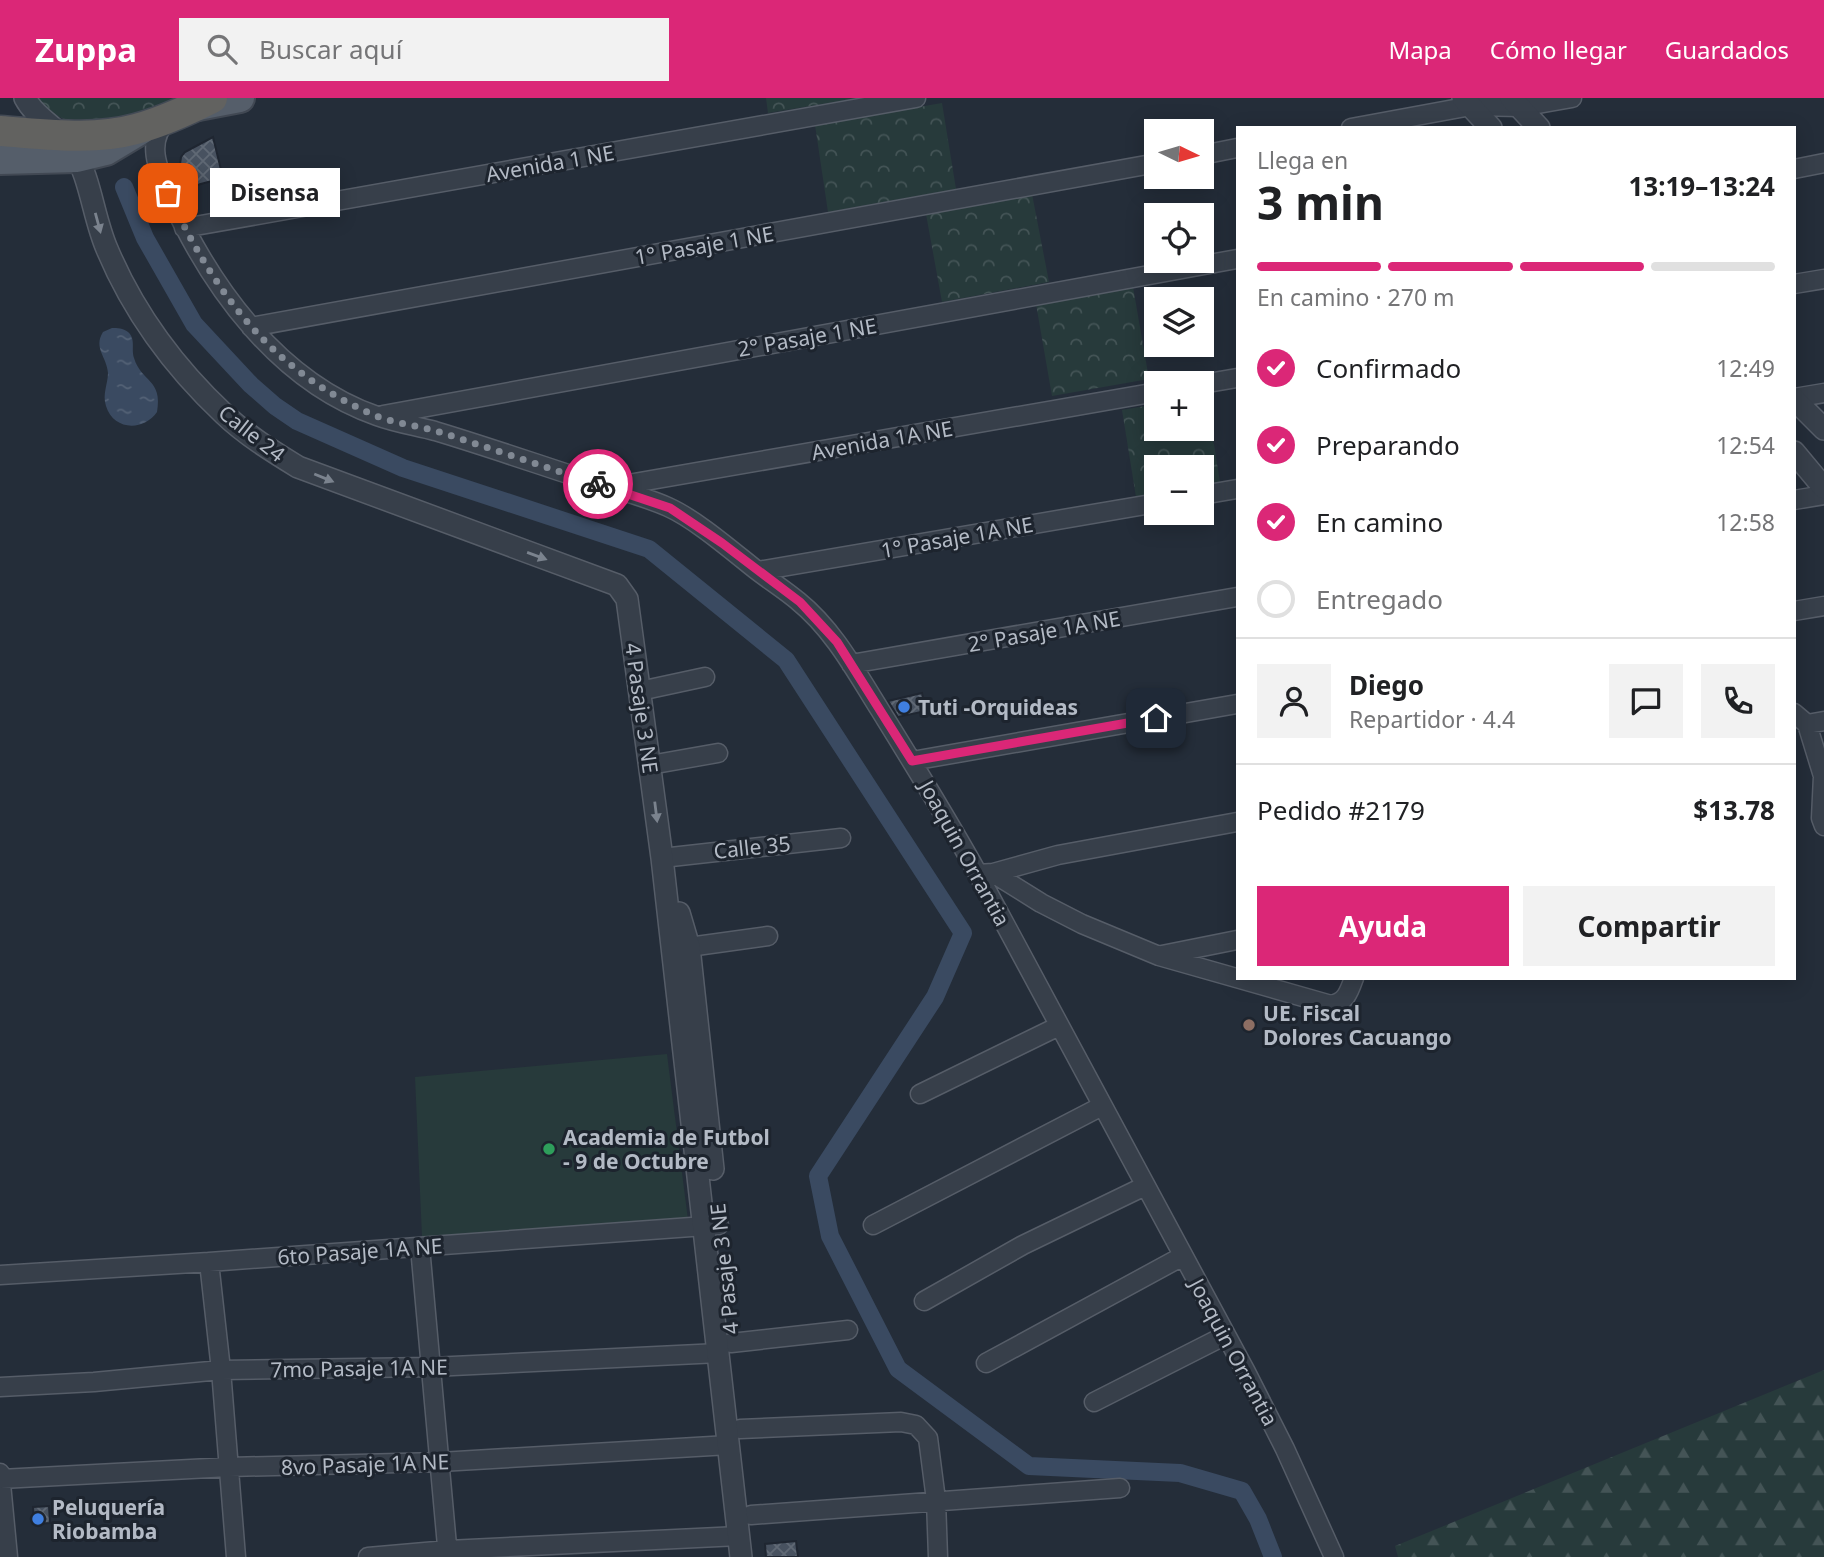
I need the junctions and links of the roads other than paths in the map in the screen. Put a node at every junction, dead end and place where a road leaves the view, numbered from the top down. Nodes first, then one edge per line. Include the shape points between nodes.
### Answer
1 (24, 98) edge
2 (240, 98) edge
3 (916, 98) edge
4 (1572, 98) edge
5 (1467, 102) edge
6 (183, 111) edge
7 (1525, 113) edge
8 (1360, 126) edge
9 (1492, 126) edge
10 (1498, 126) edge
11 (0, 131) edge
12 (60, 134) junction
13 (1236, 148) edge
14 (1214, 153) edge
15 (78, 159) junction
16 (0, 160) edge
17 (1824, 163) edge
18 (1144, 165) edge
19 (1796, 169) edge
20 (184, 228) junction
21 (1236, 259) edge
22 (1824, 279) edge
23 (1796, 284) edge
24 (251, 327) junction
25 (1236, 378) edge
26 (1214, 382) edge
27 (1824, 393) edge
28 (1144, 394) edge
29 (1796, 398) edge
30 (1796, 400) edge
31 (377, 416) junction
32 (1824, 429) edge
33 (1808, 463) edge
34 (608, 488) junction
35 (1824, 488) edge
36 (1236, 489) edge
37 (1214, 493) edge
38 (1824, 495) edge
39 (1796, 500) edge
40 (1144, 505) edge
41 (758, 571) junction
42 (1236, 597) edge
43 (627, 599) joint
44 (1824, 606) edge
45 (1796, 611) edge
46 (851, 664) junction
47 (705, 677) dead end
48 (640, 691) junction
49 (1236, 704) edge
50 (1808, 719) edge
51 (718, 753) dead end
52 (912, 761) junction
53 (650, 765) junction
54 (1236, 822) edge
55 (1824, 826) edge
56 (841, 838) dead end
57 (662, 858) junction
58 (985, 873) junction
59 (768, 936) dead end
60 (1236, 940) edge
61 (689, 947) junction
62 (1158, 956) junction
63 (1236, 979) edge
64 (1241, 980) edge
65 (1353, 980) edge
66 (1059, 1026) junction
67 (920, 1094) dead end
68 (1102, 1106) junction
69 (1145, 1186) junction
70 (712, 1225) junction
71 (873, 1225) dead end
72 (420, 1247) junction
73 (1184, 1256) junction
74 (209, 1262) junction
75 (0, 1275) edge
76 (924, 1301) dead end
77 (848, 1330) dead end
78 (1226, 1335) junction
79 (725, 1348) junction
80 (986, 1363) dead end
81 (432, 1367) junction
82 (221, 1370) junction
83 (0, 1387) edge
84 (1094, 1402) dead end
85 (734, 1437) junction
86 (440, 1462) junction
87 (229, 1467) junction
88 (0, 1473) edge
89 (1, 1479) edge
90 (1120, 1488) dead end
91 (936, 1500) junction
92 (751, 1515) junction
93 (740, 1546) edge
94 (448, 1554) edge
95 (8, 1557) edge
96 (236, 1557) edge
97 (368, 1557) edge
98 (754, 1557) edge
99 (938, 1557) edge
100 (1334, 1557) edge

1 - 12 street, Calle 24 via 36,115
2 - 6 main road
3 - 20 street, Avenida 1 NE
4 - 7 street
5 - 7 street
5 - 8 street
5 - 9 street
6 - 12 highway via 116,133
6 - 15 main road via 106,151
6 - 20 street, Joaquin Orrantia via 161,127 155,149 159,171
7 - 10 street
11 - 12 highway
12 - 15 street, Calle 24
13 - 14 street
15 - 16 main road
15 -> 43 street, Calle 24 via 103,239 137,309 162,345 224,415 298,467 617,585
17 - 19 street
18 - 24 street, 1° Pasaje 1 NE
20 - 24 street, Joaquin Orrantia via 202,261
21 - 31 street, 2° Pasaje 1 NE
22 - 23 street
24 - 31 street, Joaquin Orrantia via 314,383
25 - 26 street
27 - 29 street
28 - 34 street, Avenida 1A NE
30 - 32 street
31 - 34 street, Joaquin Orrantia
33 - 35 street
34 - 41 street, Joaquin Orrantia via 670,508
36 - 37 street
38 - 39 street
40 - 41 street, 1° Pasaje 1A NE
41 - 46 street, Joaquin Orrantia via 800,602
42 - 46 street, 2° Pasaje 1A NE
43 - 48 street, 4 Pasaje 3 NE
44 - 45 street
46 - 52 street, Joaquin Orrantia
47 - 48 street
48 - 53 street, 4 Pasaje 3 NE
49 - 52 street
50 - 55 street via 1824,776
51 - 53 street
52 - 58 street, Joaquin Orrantia
53 -> 57 street, 4 Pasaje 3 NE
54 - 58 street
56 - 57 street, Calle 35
57 - 61 street, 4 Pasaje 3 NE
57 - 70 street, 4 Pasaje 3 NE
58 - 62 street via 1082,924
58 - 66 street, Joaquin Orrantia
59 - 61 street
60 - 62 street
61 - 70 street, 4 Pasaje 3 NE
62 - 63 street
64 - 65 street via 1331,1006 1341,1003
66 - 67 street
66 - 68 street, Joaquin Orrantia
68 - 69 street, Joaquin Orrantia
68 - 71 street
69 - 73 street, Joaquin Orrantia
69 - 76 street via 1023,1245
70 - 72 street, 6to Pasaje 1A NE
70 - 79 street, 4 Pasaje 3 NE
72 - 74 street, 6to Pasaje 1A NE
72 - 81 street
73 - 78 street, Joaquin Orrantia
73 - 80 street
74 - 75 street, 6to Pasaje 1A NE
74 - 82 street
77 - 79 street, 7mo Pasaje 1A NE
78 - 84 street
78 - 100 street, Joaquin Orrantia
79 - 81 street, 7mo Pasaje 1A NE
79 - 85 street, 4 Pasaje 3 NE
81 - 82 street, 7mo Pasaje 1A NE
81 - 86 street
82 - 83 street, 7mo Pasaje 1A NE
82 - 87 street
85 - 86 street, 8vo Pasaje 1A NE
85 - 91 street, 8vo Pasaje 1A NE via 901,1422 916,1425 928,1438
85 - 92 street, 4 Pasaje 3 NE
85 - 93 street, 4 Pasaje 3 NE
86 - 87 street, 8vo Pasaje 1A NE
86 - 94 street
87 - 89 street, 8vo Pasaje 1A NE
87 - 96 street
88 - 89 street
89 - 95 street
90 - 91 street
91 - 92 street
91 - 99 street, 8vo Pasaje 1A NE
92 - 98 street, 4 Pasaje 3 NE
93 - 94 street
94 - 97 street

